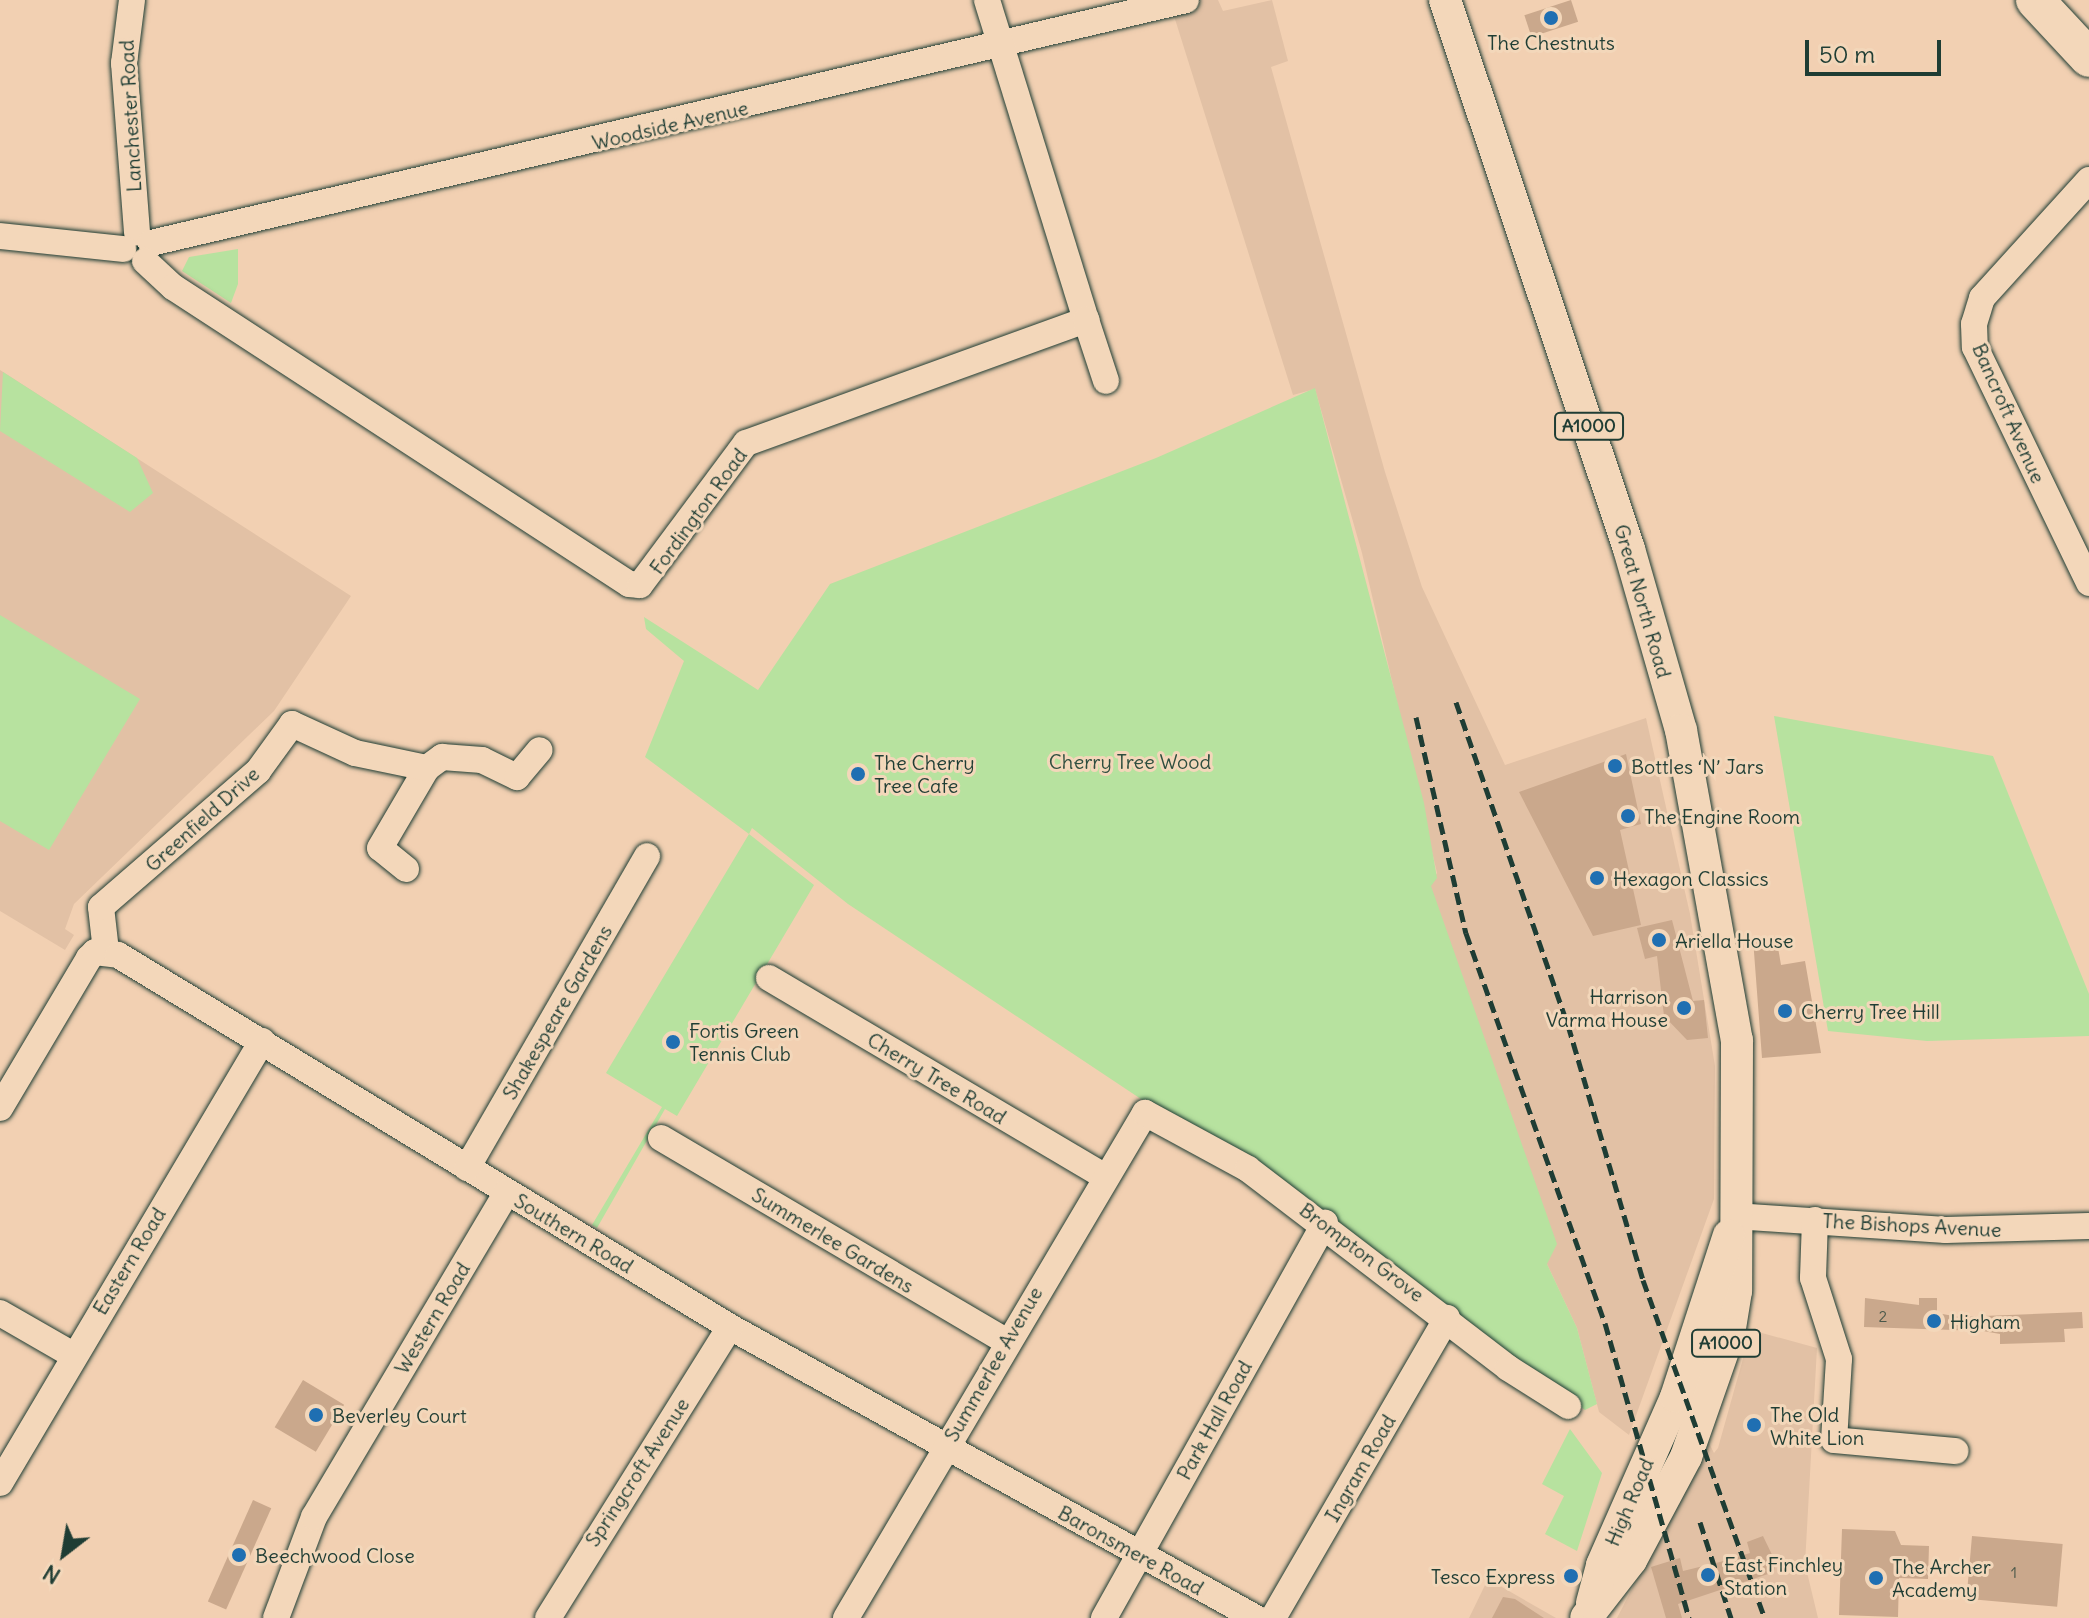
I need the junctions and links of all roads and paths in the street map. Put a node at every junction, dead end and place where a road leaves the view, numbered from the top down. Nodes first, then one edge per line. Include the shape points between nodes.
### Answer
1 (132, 0) edge
2 (987, 0) edge
3 (1445, 0) edge
4 (2035, 0) edge
5 (1179, 2) edge
6 (999, 42) junction
7 (2089, 58) edge
8 (2089, 180) edge
9 (0, 236) edge
10 (139, 246) junction
11 (1086, 320) junction
12 (1106, 381) dead end
13 (2089, 583) edge
14 (540, 750) dead end
15 (427, 768) junction
16 (647, 856) dead end
17 (406, 869) dead end
18 (106, 951) junction
19 (769, 978) dead end
20 (262, 1041) junction
21 (10, 1068) edge
22 (0, 1108) edge
23 (1145, 1113) joint
24 (661, 1138) dead end
25 (467, 1168) junction
26 (1105, 1177) junction
27 (507, 1192) junction
28 (1734, 1220) junction
29 (1815, 1220) junction
30 (1325, 1222) junction
31 (2089, 1226) edge
32 (0, 1313) edge
33 (1447, 1318) junction
34 (730, 1327) junction
35 (1005, 1341) junction
36 (73, 1355) junction
37 (1676, 1397) joint
38 (1568, 1406) dead end
39 (945, 1447) junction
40 (1956, 1451) dead end
41 (1686, 1457) joint
42 (0, 1483) edge
43 (1049, 1505) joint
44 (1138, 1555) junction
45 (1588, 1614) edge
46 (276, 1618) edge
47 (548, 1618) edge
48 (846, 1618) edge
49 (1104, 1618) edge
50 (1256, 1618) edge
51 (1273, 1618) edge

1 - 10 street, Lanchester Road via 124,63
2 - 6 street
3 - 28 main road, Great North Road / A1000 via 1629,549 1681,730 1737,1040
4 - 7 highway
5 - 6 street, Woodside Avenue
6 - 10 street, Woodside Avenue via 655,129
6 - 11 street
8 - 13 street, Bancroft Avenue via 1982,298 1974,324 1975,347
9 - 10 street, Woodside Avenue
10 - 11 street, Fordington Road via 173,287 629,584 640,585 746,443
11 - 12 street
14 - 15 street, Greenfield Drive via 517,777 482,760 442,757
15 - 17 street via 380,848
15 - 18 street, Greenfield Drive via 355,753 292,724 258,771 101,907
16 - 25 street, Shakespeare Gardens
18 - 20 street, Southern Road
18 - 21 street via 89,958
19 - 26 street, Cherry Tree Road
20 - 25 street, Southern Road
20 - 36 street, Eastern Road
21 - 22 street
23 - 26 street, Summerlee Avenue
23 - 30 street, Brompton Grove via 1248,1169
24 - 35 street, Summerlee Gardens
25 - 27 street, Southern Road
26 - 35 street, Summerlee Avenue
27 - 34 street, Southern Road
27 - 46 street, Western Road via 322,1502
28 - 29 street, The Bishops Avenue
28 - 37 main road, Great North Road / A1000 via 1708,1286
28 - 41 main road, Great North Road / A1000 via 1729,1334
29 - 31 street, The Bishops Avenue via 1946,1230
29 - 40 street via 1813,1278 1839,1359 1834,1440
30 - 33 street, Brompton Grove
30 - 44 street, Park Hall Road
32 - 36 street
33 - 38 street, Brompton Grove via 1508,1368
33 - 51 street, Ingram Road
34 - 39 street, Southern Road
34 - 47 street, Springcroft Avenue
35 - 39 street, Summerlee Avenue
36 - 42 street, Eastern Road
37 - 45 main road, High Road / A1000 via 1602,1565
39 - 43 street, Southern Road
39 - 48 street, Summerlee Avenue
41 - 45 main road, High Road / A1000 via 1631,1560
43 - 44 street, Baronsmere Road
44 - 49 street, Park Hall Road
44 - 50 street, Baronsmere Road

